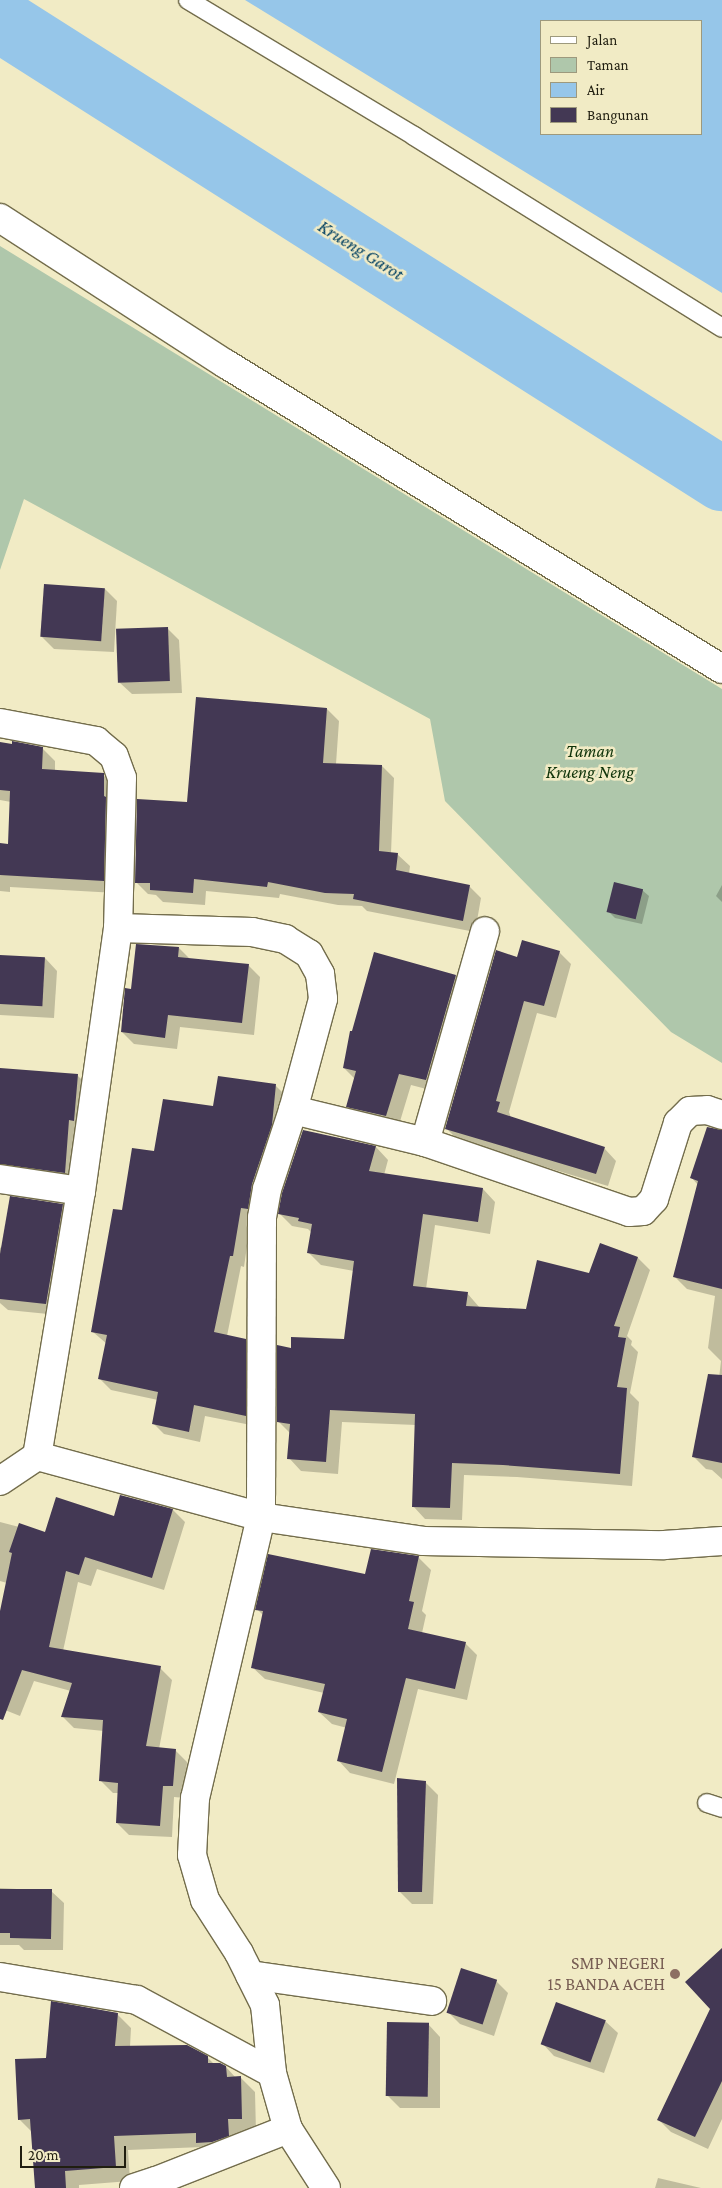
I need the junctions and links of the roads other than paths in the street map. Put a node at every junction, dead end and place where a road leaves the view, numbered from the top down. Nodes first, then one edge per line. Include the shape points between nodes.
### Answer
1 (188, 0) edge
2 (0, 218) edge
3 (722, 328) edge
4 (722, 668) edge
5 (0, 723) edge
6 (118, 928) junction
7 (485, 931) dead end
8 (293, 1110) junction
9 (722, 1114) edge
10 (425, 1142) junction
11 (0, 1179) edge
12 (81, 1191) junction
13 (37, 1456) junction
14 (0, 1481) edge
15 (261, 1517) junction
16 (722, 1541) edge
17 (250, 1975) junction
18 (0, 1977) edge
19 (432, 2001) dead end
20 (272, 2073) junction
21 (288, 2129) junction
22 (134, 2188) edge
23 (326, 2188) edge

1 - 3 lane
2 - 4 street via 226,364
5 - 6 street via 96,741 114,756 122,778
6 - 8 street via 252,932 285,939 309,954 320,974 323,999
6 - 12 street
7 - 10 street
8 - 10 street
8 - 15 street via 267,1190 262,1218
9 - 10 street via 690,1111 678,1123 654,1199 643,1211 629,1212
11 - 12 street
12 - 13 street
13 - 14 street
13 - 15 street
15 - 16 street via 423,1542 664,1545
15 - 17 street via 195,1798 192,1855 205,1900
17 - 19 street
17 - 20 street via 265,2005
18 - 20 street via 137,2000
20 - 21 street
21 - 22 street
21 - 23 street

